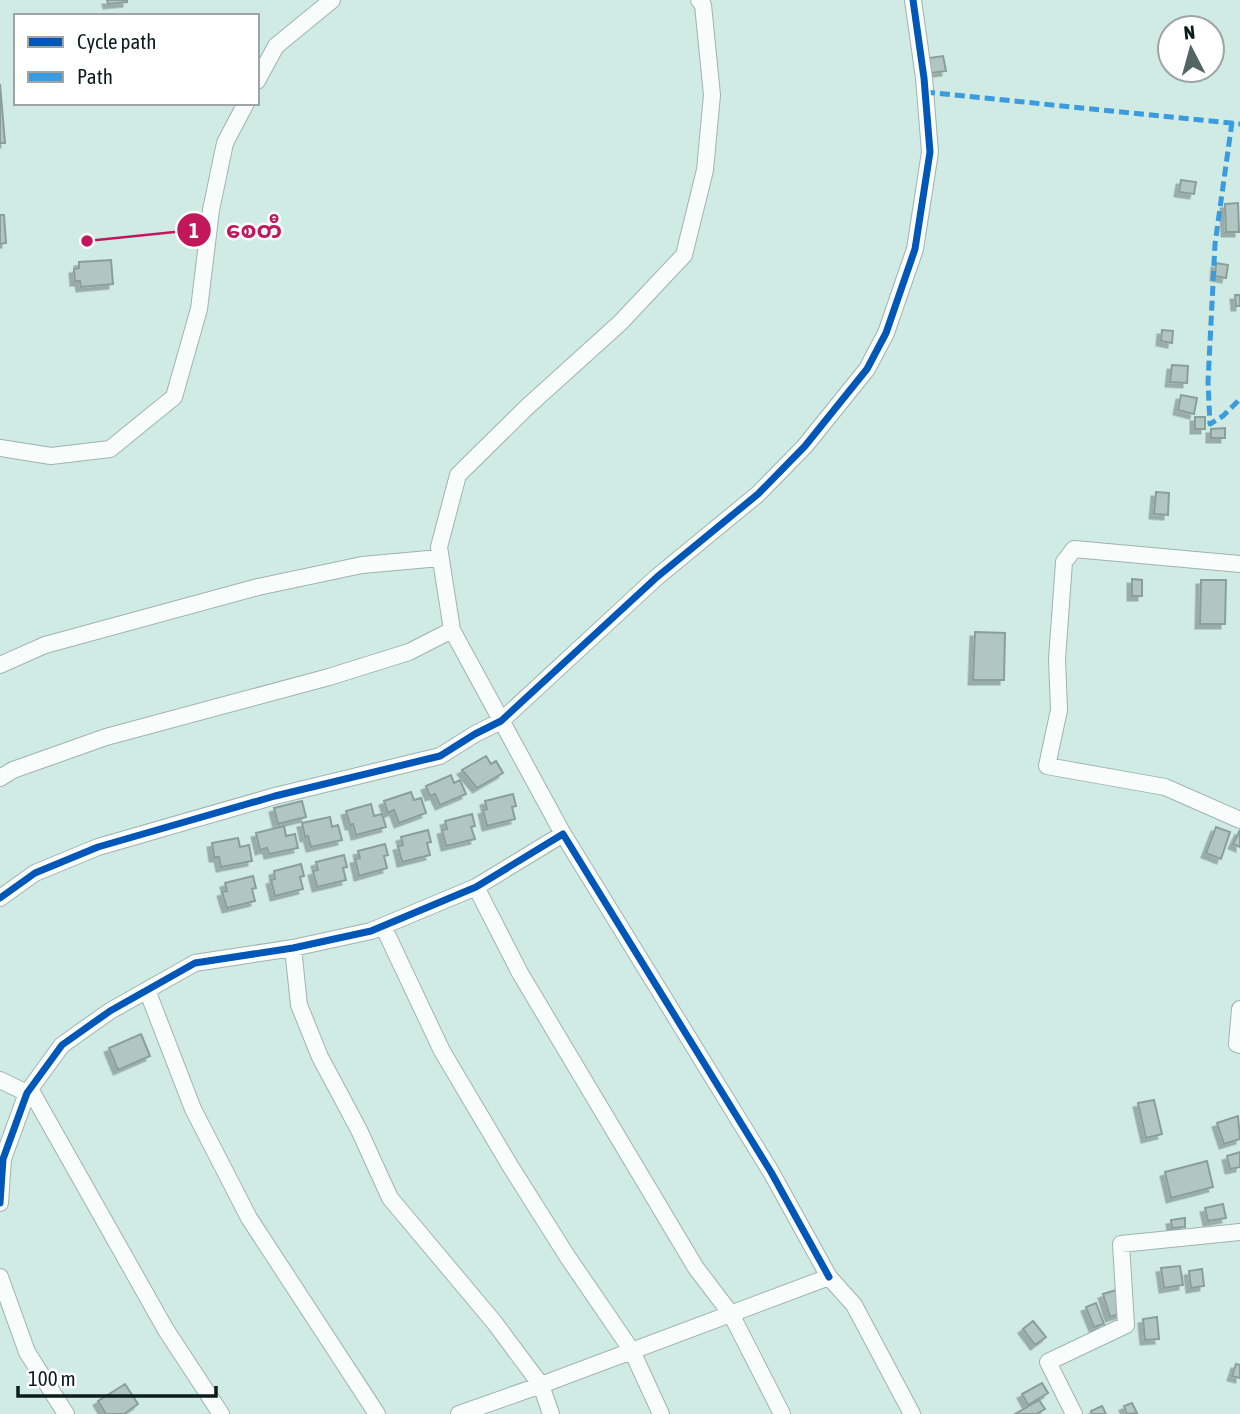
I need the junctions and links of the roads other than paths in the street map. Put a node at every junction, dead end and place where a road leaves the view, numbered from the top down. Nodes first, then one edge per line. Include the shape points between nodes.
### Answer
1 (332, 0) edge
2 (699, 0) edge
3 (913, 0) edge
4 (259, 77) edge
5 (245, 105) edge
6 (0, 449) edge
7 (440, 558) junction
8 (1240, 564) edge
9 (452, 630) junction
10 (0, 665) edge
11 (501, 721) junction
12 (0, 778) edge
13 (1240, 820) edge
14 (563, 834) junction
15 (476, 887) junction
16 (0, 898) edge
17 (383, 926) junction
18 (293, 948) junction
19 (147, 990) junction
20 (1240, 1009) edge
21 (1240, 1045) edge
22 (0, 1080) edge
23 (29, 1091) junction
24 (0, 1203) edge
25 (1240, 1232) edge
26 (0, 1277) edge
27 (829, 1277) junction
28 (731, 1314) junction
29 (632, 1351) junction
30 (541, 1385) junction
31 (66, 1414) edge
32 (221, 1414) edge
33 (377, 1414) edge
34 (459, 1414) edge
35 (551, 1414) edge
36 (661, 1414) edge
37 (782, 1414) edge
38 (912, 1414) edge
39 (1074, 1414) edge

1 - 4 street via 276,46
2 - 7 street via 712,95 705,170 684,255 620,323 458,475
3 - 11 street via 930,152 915,249 886,333 867,369 805,446 758,494 657,578
5 - 6 street via 225,143 199,309 174,397 110,449 51,456
7 - 9 street
7 - 10 street via 362,565 258,587 45,645
8 - 13 street via 1074,549 1065,562 1057,659 1059,710 1047,766 1165,787
9 - 11 street
9 - 12 street via 409,652 106,737
11 - 14 street
11 - 16 street via 440,756 275,796 98,847 35,873
14 - 15 street
14 - 27 street via 771,1172
15 - 17 street
15 - 28 street via 520,973 696,1268
17 - 18 street
17 - 29 street via 442,1051 538,1210
18 - 19 street via 195,963
18 - 30 street via 299,1005 390,1198
19 - 23 street via 62,1045
19 - 33 street via 192,1109 249,1218
20 - 21 street
22 - 23 street
23 - 24 street via 3,1159
23 - 32 street via 166,1330
25 - 39 street via 1121,1244 1126,1325 1048,1362
26 - 31 street via 27,1352
27 - 28 street
27 - 38 street via 854,1305
28 - 29 street
28 - 37 street
29 - 30 street
29 - 36 street
30 - 34 street
30 - 35 street

